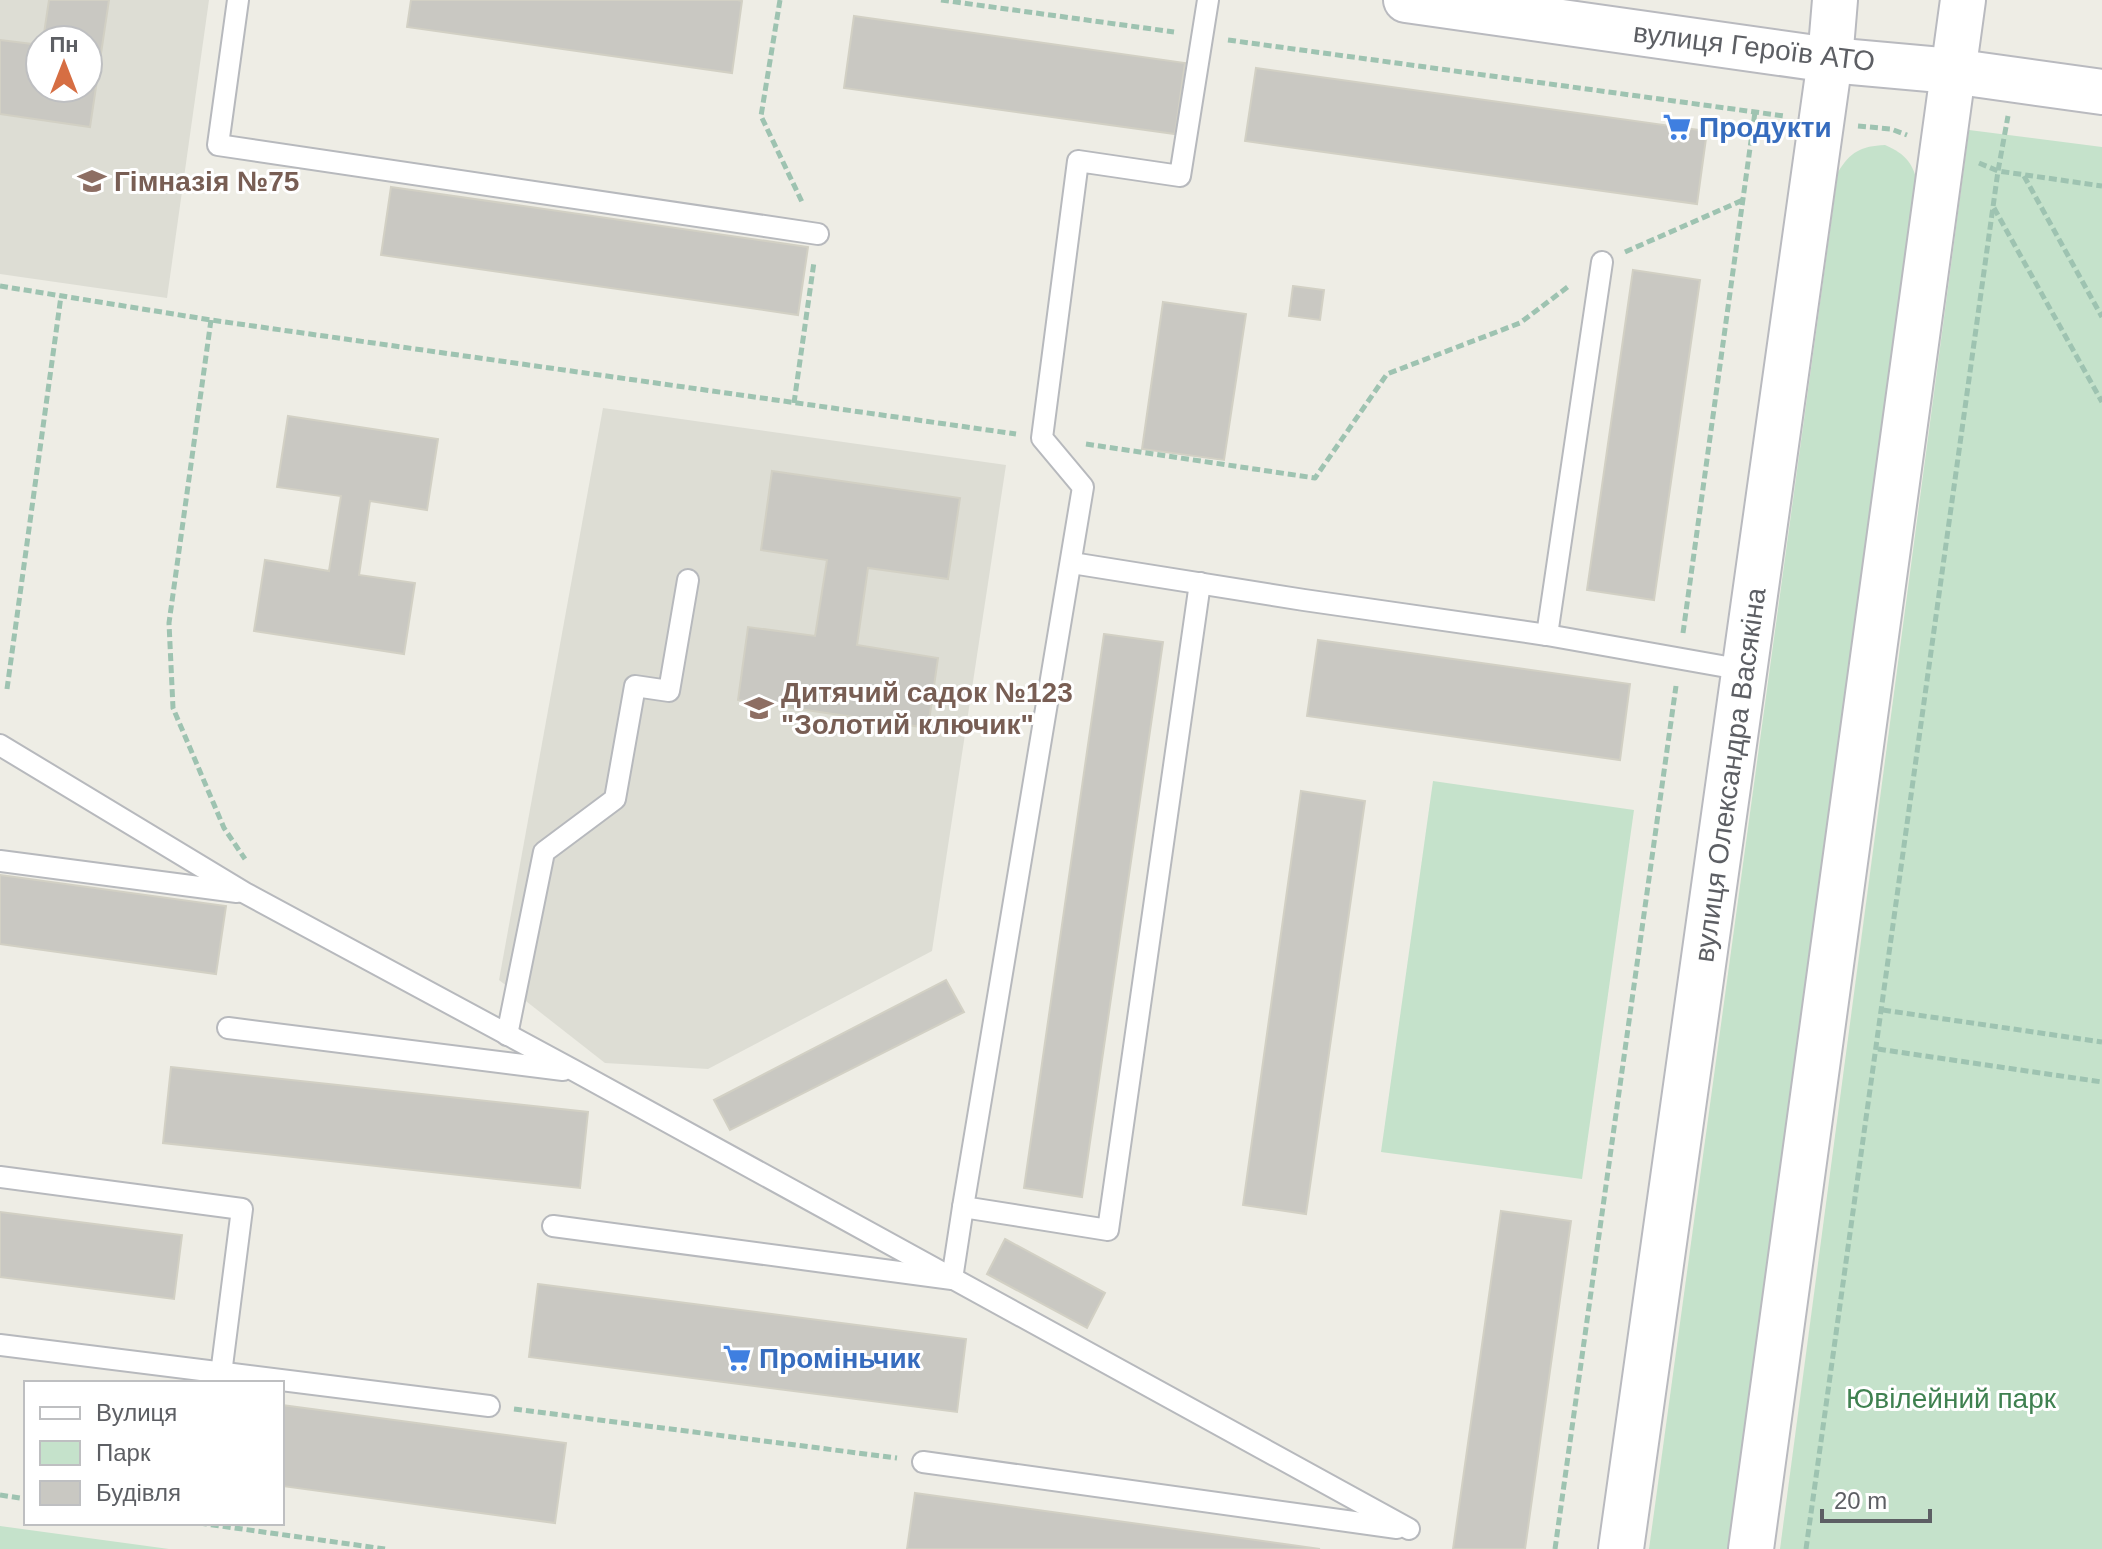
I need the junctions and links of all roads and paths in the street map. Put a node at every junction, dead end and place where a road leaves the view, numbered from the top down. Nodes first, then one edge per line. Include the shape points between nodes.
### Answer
1 (238, 0) edge
2 (941, 0) edge
3 (1208, 0) edge
4 (1406, 0) edge
5 (1835, 0) edge
6 (1963, 0) edge
7 (1202, 36) junction
8 (1830, 60) junction
9 (1952, 71) junction
10 (2102, 92) edge
11 (1755, 112) junction
12 (1822, 122) junction
13 (1944, 148) junction
14 (1998, 171) dead end
15 (2102, 186) edge
16 (1743, 200) junction
17 (1993, 207) junction
18 (818, 234) dead end
19 (1602, 262) junction
20 (0, 286) edge
21 (61, 296) junction
22 (2102, 317) edge
23 (211, 320) junction
24 (2102, 402) edge
25 (1042, 438) junction
26 (1072, 563) junction
27 (688, 580) dead end
28 (1200, 583) junction
29 (1547, 635) junction
30 (1680, 660) junction
31 (1744, 670) junction
32 (7, 689) dead end
33 (0, 745) edge
34 (0, 861) edge
35 (249, 865) dead end
36 (245, 893) junction
37 (1883, 1010) junction
38 (228, 1028) dead end
39 (507, 1035) junction
40 (2102, 1042) edge
41 (1878, 1049) junction
42 (575, 1071) junction
43 (2102, 1082) edge
44 (0, 1177) edge
45 (963, 1207) junction
46 (553, 1226) dead end
47 (952, 1279) junction
48 (0, 1345) edge
49 (221, 1374) junction
50 (280, 1381) edge
51 (284, 1382) edge
52 (489, 1406) joint
53 (923, 1462) joint
54 (0, 1495) edge
55 (24, 1499) edge
56 (213, 1525) edge
57 (1407, 1539) edge
58 (385, 1549) edge
59 (1555, 1549) edge
60 (1621, 1549) edge
61 (1751, 1549) edge
62 (1806, 1549) edge

1 - 18 lane via 218,145
2 - 7 path
3 - 7 lane
4 - 8 street, вулиця Героїв АТО
5 - 8 street, вулиця Олександра Васякіна
6 - 9 street
7 - 11 path
7 - 25 lane via 1180,176 1078,161
8 - 9 street, вулиця Героїв АТО
8 - 12 street, вулиця Олександра Васякіна
9 - 10 street, вулиця Героїв АТО
9 - 13 street
11 - 12 path
11 - 16 path
12 - 13 path via 1891,129
12 - 31 street, вулиця Олександра Васякіна
13 - 61 street
14 - 17 path
15 - 22 path via 2024,175
16 - 19 path
16 - 30 path
17 - 24 path
17 - 37 path
19 - 25 path via 1520,323 1387,374 1315,478
19 - 29 lane
20 - 21 path
21 - 23 path
21 - 32 path
23 - 25 path
23 - 35 path via 169,623 173,708 224,828
25 - 26 lane via 1083,487
26 - 28 lane
26 - 45 lane
27 - 39 lane via 669,691 635,686 615,799 544,852
28 - 29 lane
28 - 45 lane via 1108,1230
29 - 30 lane
30 - 31 lane
30 - 59 path
31 - 60 street, вулиця Олександра Васякіна
33 - 36 lane
34 - 36 lane
36 - 39 lane
37 - 40 path
37 - 41 path
38 - 42 lane
39 - 42 lane
41 - 43 path
41 - 62 path
42 - 47 lane
44 - 49 lane via 242,1209
45 - 47 lane
46 - 47 lane
47 - 57 lane
48 - 49 lane
49 - 50 lane
51 - 52 lane
52 - 53 path
53 - 57 lane
54 - 55 path
56 - 58 path

